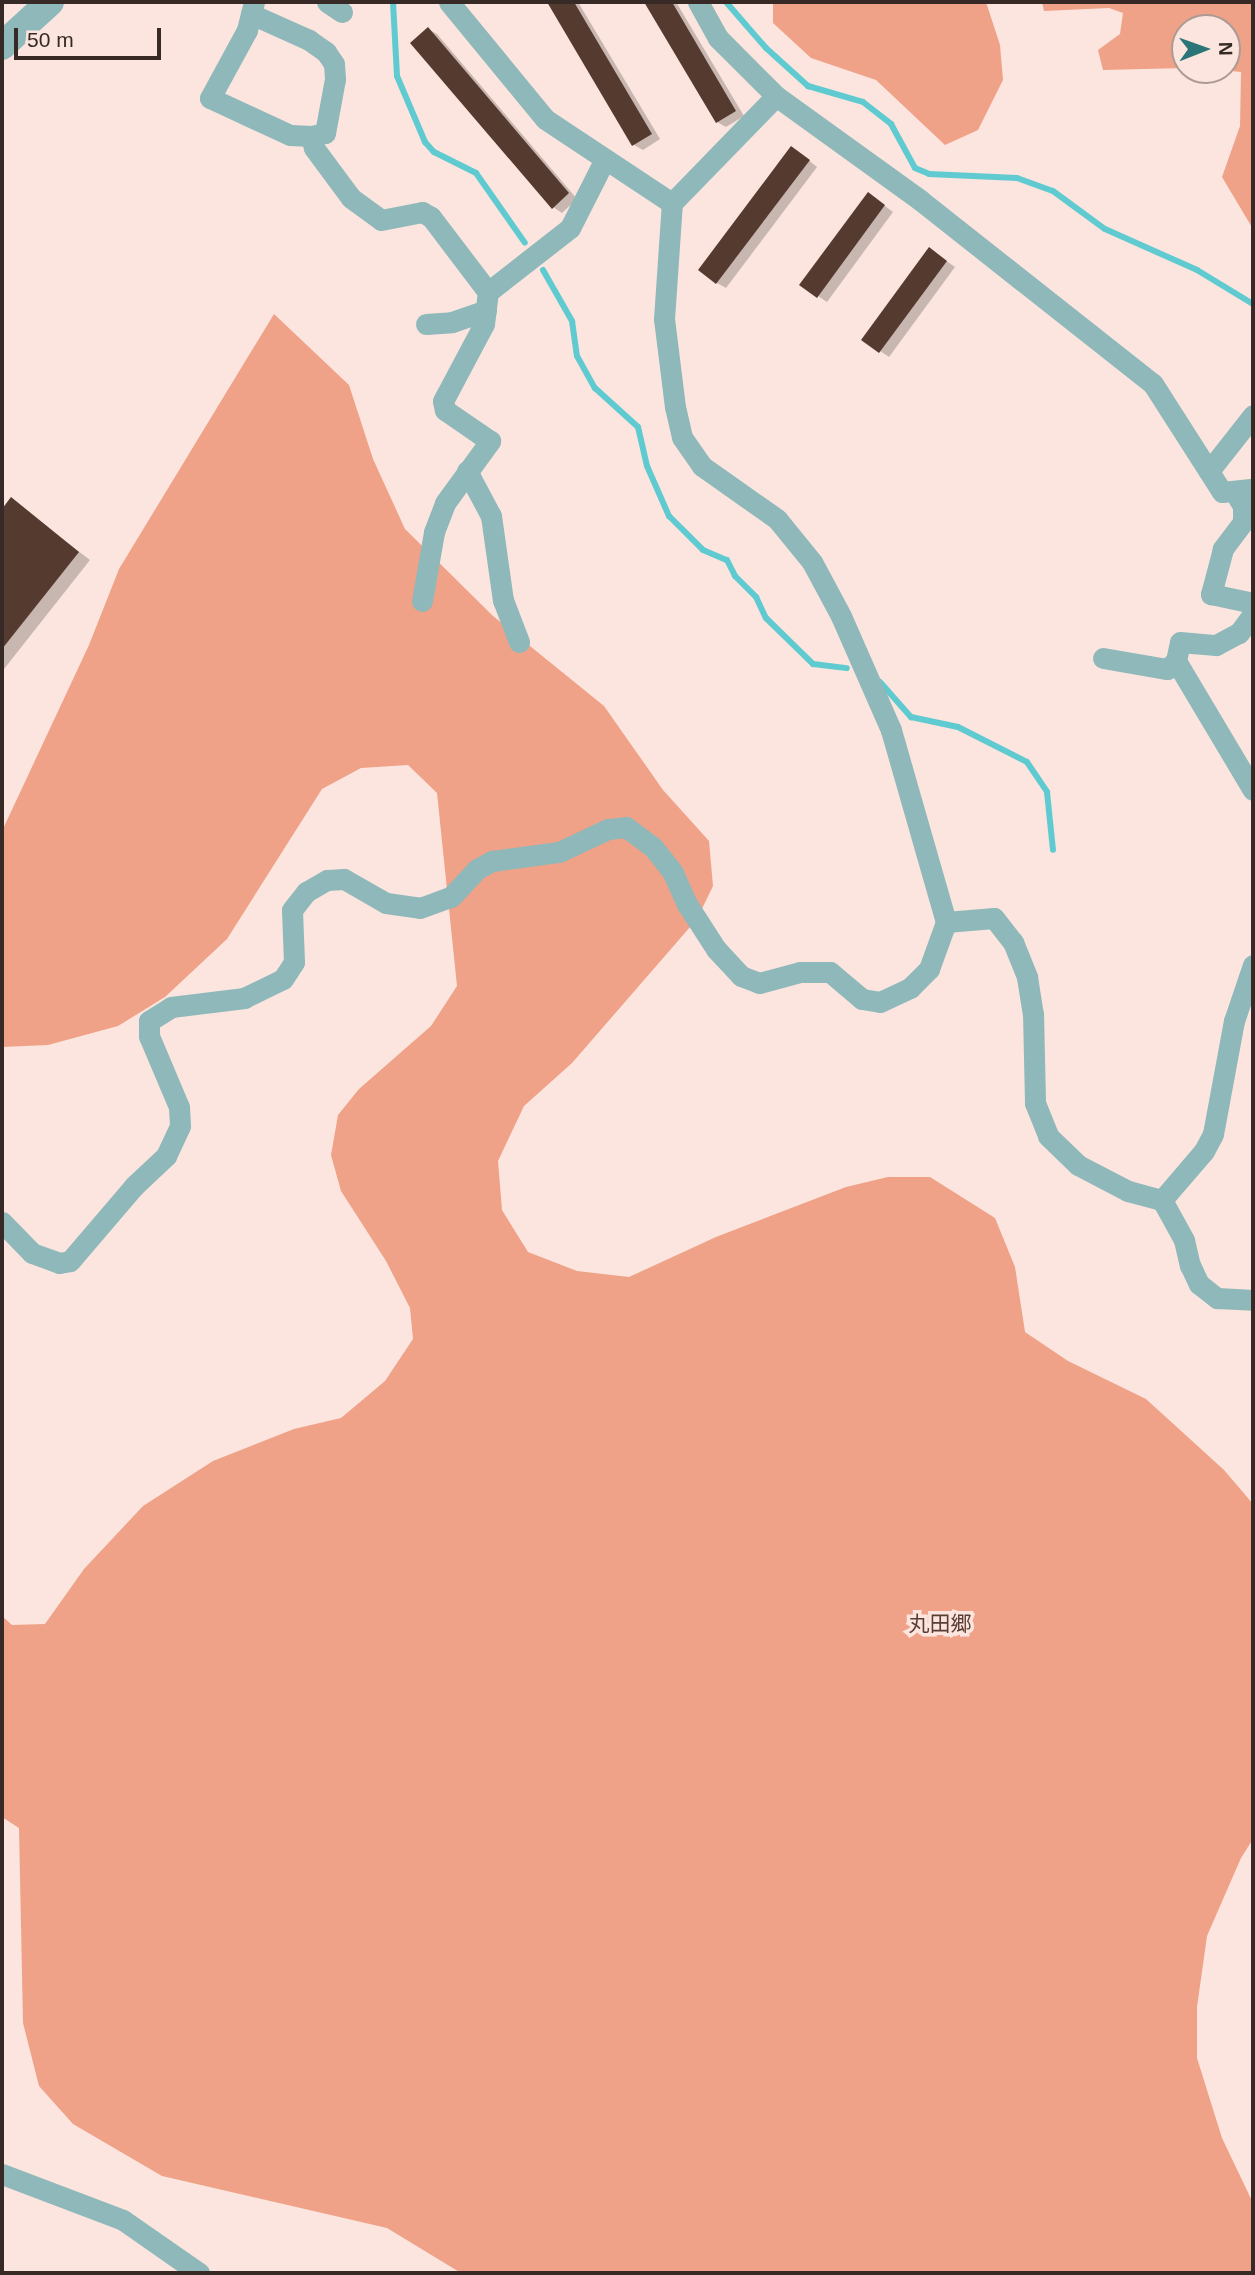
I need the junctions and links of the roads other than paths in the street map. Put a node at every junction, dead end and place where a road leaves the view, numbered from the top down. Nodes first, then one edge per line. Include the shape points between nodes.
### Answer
1 (50, 2) edge
2 (449, 2) edge
3 (698, 2) edge
4 (252, 8) edge
5 (2, 46) edge
6 (776, 96) junction
7 (312, 136) junction
8 (605, 159) junction
9 (672, 203) junction
10 (487, 301) junction
11 (426, 324) dead end
12 (1253, 415) edge
13 (467, 471) junction
14 (1209, 471) junction
15 (1244, 490) edge
16 (422, 601) dead end
17 (1253, 603) edge
18 (1253, 614) edge
19 (519, 642) dead end
20 (1103, 658) dead end
21 (1175, 662) junction
22 (1253, 790) edge
23 (946, 922) junction
24 (1253, 965) edge
25 (1162, 1200) junction
26 (2, 1222) edge
27 (1253, 1300) edge
28 (2, 2174) edge
29 (199, 2273) edge

1 - 5 street
2 - 8 street via 545,119
3 - 6 street via 718,38
4 - 7 street via 309,40 334,64 326,133
4 - 7 street via 247,30 209,98 290,135
6 - 9 street
6 - 14 street via 920,200 1153,384
7 - 10 street via 314,148 351,198 381,220 422,212 431,217
8 - 9 street
8 - 10 street via 570,228
9 - 23 street via 664,319 682,437 702,466 777,519 812,562 891,730
10 - 11 street via 452,322
10 - 13 street via 484,324 443,401 445,410 490,441
12 - 14 street
13 - 16 street via 445,503 434,532
13 - 19 street via 491,516 503,600
14 - 15 street via 1222,492
15 - 17 street via 1243,522 1223,549 1211,594
18 - 21 street via 1239,633 1216,645 1180,642
20 - 21 street via 1167,669
21 - 22 street
23 - 25 street via 994,918 1013,942 1027,977 1035,1103 1048,1136 1079,1165 1128,1191
23 - 26 street via 929,969 910,988 880,1002 862,999 830,972 800,972 760,983 741,976 716,949 653,847 626,827 608,828 559,852 492,861 477,869 451,897 420,908 386,903 344,879 327,880 306,892 292,910 294,962 283,979 244,998 171,1007 149,1021 149,1036 179,1107 180,1126 166,1156 70,1261 59,1263 32,1253
24 - 25 street via 1234,1021 1213,1135
25 - 27 street via 1184,1240 1199,1283 1217,1298
28 - 29 street via 123,2220

